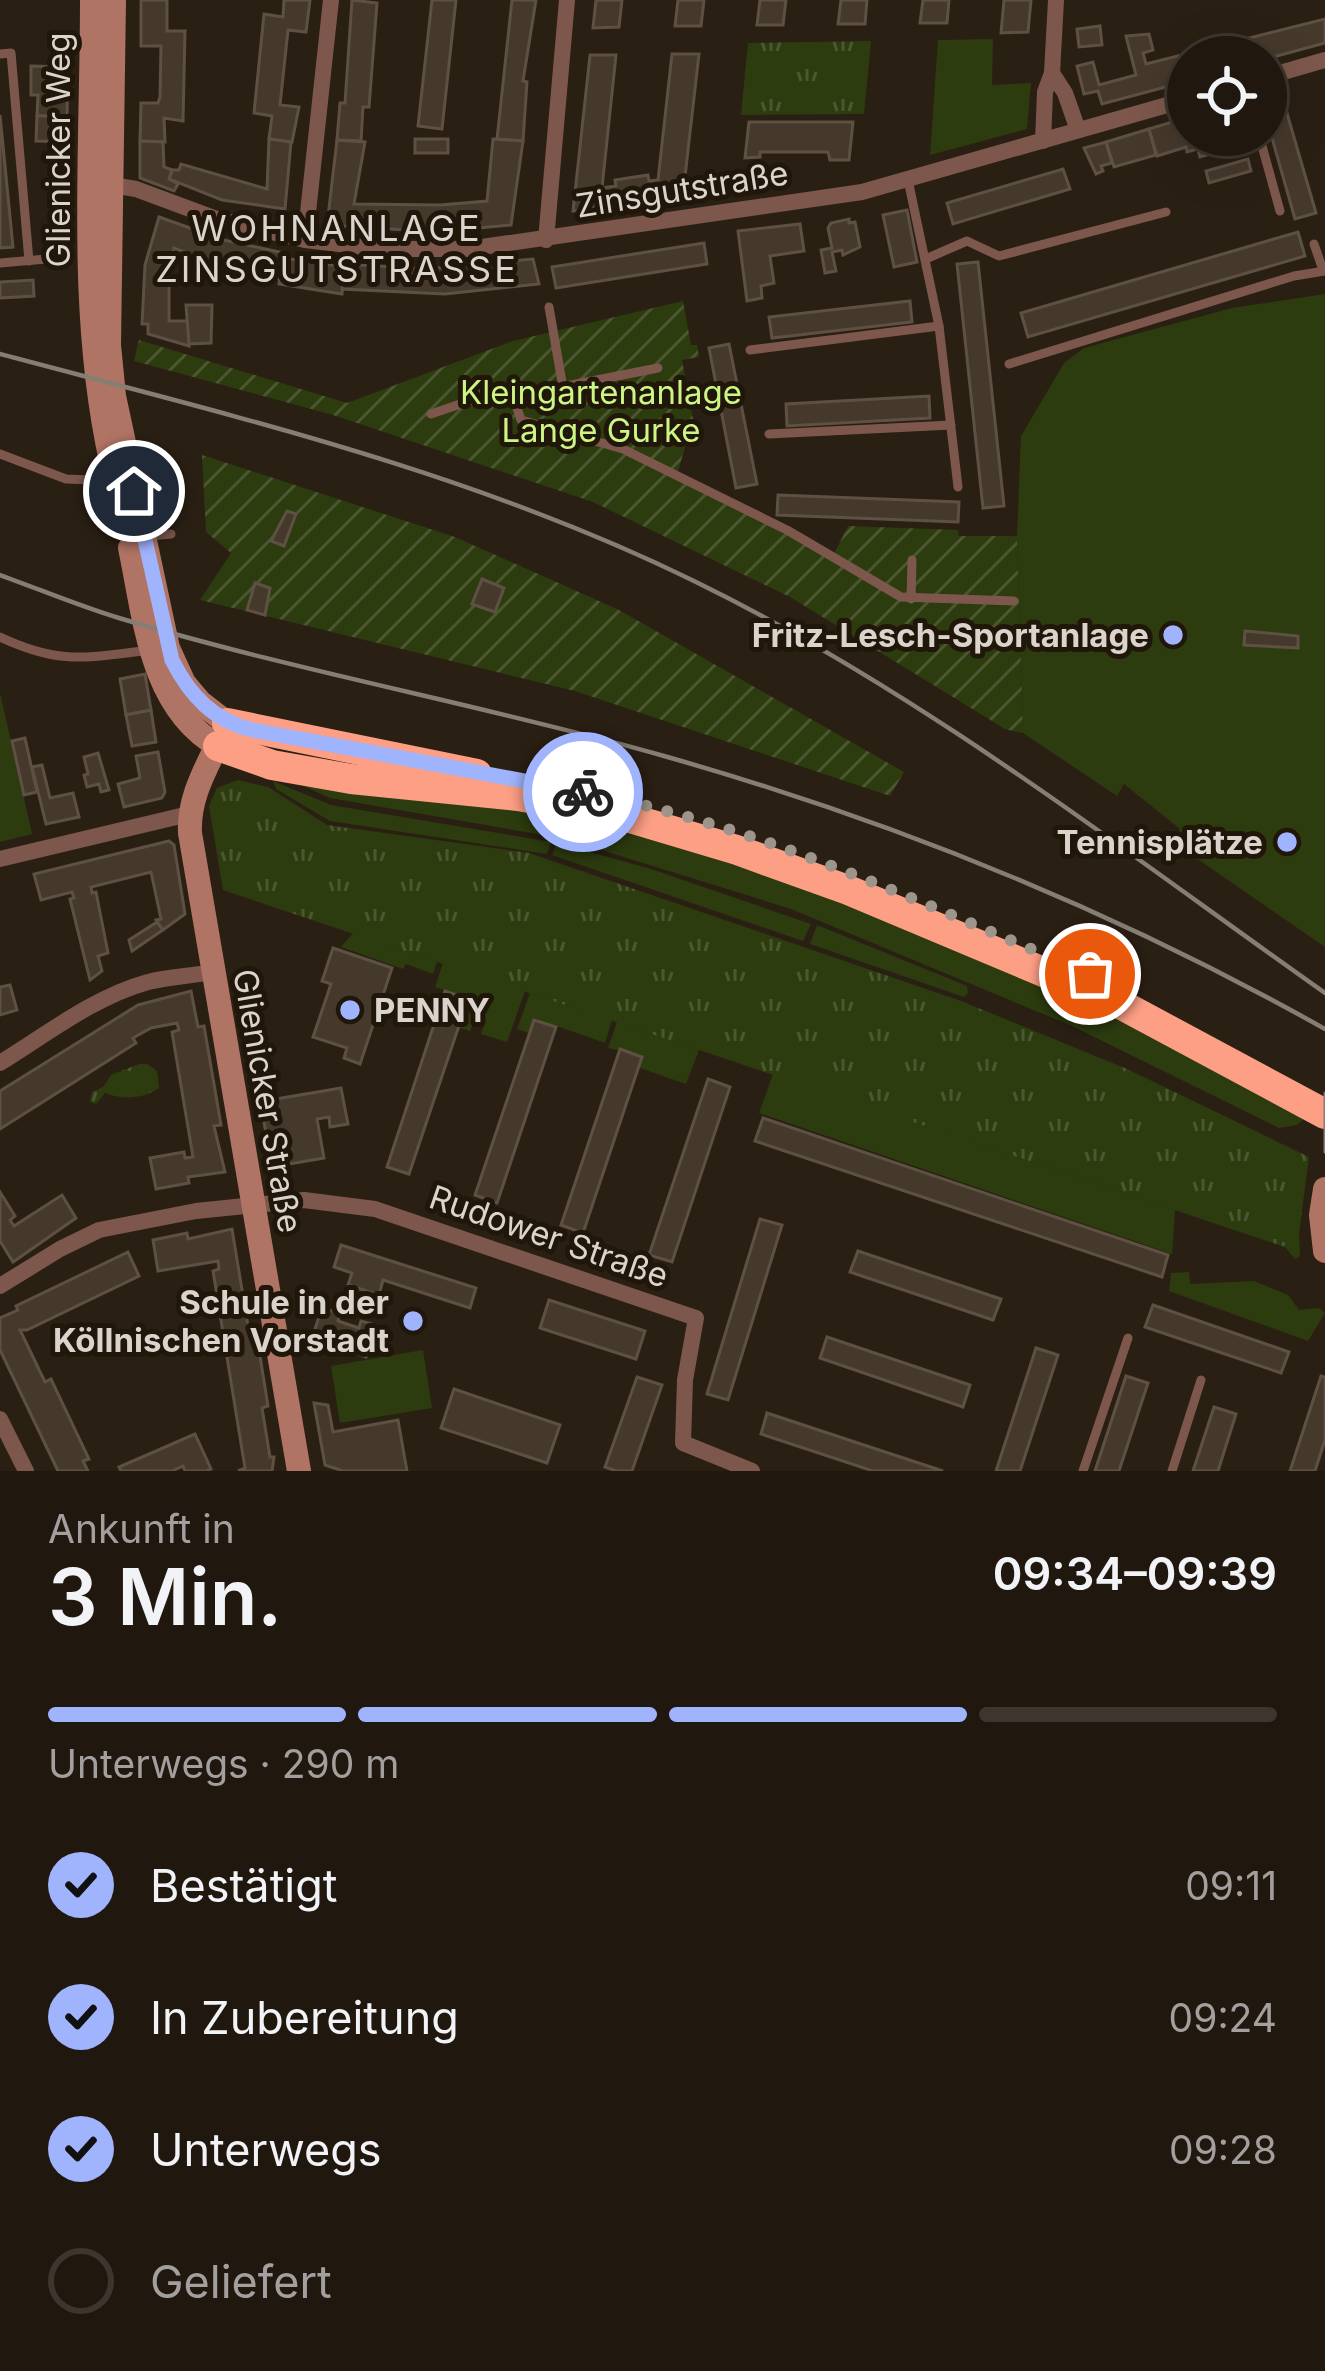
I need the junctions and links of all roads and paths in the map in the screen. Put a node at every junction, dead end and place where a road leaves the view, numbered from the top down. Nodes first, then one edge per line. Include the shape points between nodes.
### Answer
1 (92, 0) edge
2 (114, 0) edge
3 (331, 0) edge
4 (567, 0) edge
5 (1056, 0) edge
6 (0, 54) edge
7 (1325, 60) edge
8 (1287, 70) edge
9 (1052, 73) junction
10 (1167, 105) edge
11 (1078, 130) junction
12 (1043, 141) junction
13 (1265, 156) edge
14 (908, 180) junction
15 (112, 185) junction
16 (1280, 211) dead end
17 (1166, 212) dead end
18 (305, 240) junction
19 (546, 240) junction
20 (1314, 244) dead end
21 (58, 258) dead end
22 (928, 258) junction
23 (29, 260) junction
24 (0, 263) edge
25 (1324, 270) edge
26 (549, 307) dead end
27 (939, 326) junction
28 (750, 350) dead end
29 (1010, 364) dead end
30 (658, 368) dead end
31 (563, 388) junction
32 (520, 395) junction
33 (431, 414) dead end
34 (951, 424) junction
35 (769, 434) dead end
36 (0, 454) edge
37 (92, 480) dead end
38 (958, 487) dead end
39 (171, 534) dead end
40 (144, 537) junction
41 (912, 560) dead end
42 (911, 599) junction
43 (1015, 601) dead end
44 (0, 638) edge
45 (161, 649) junction
46 (222, 735) junction
47 (189, 814) junction
48 (0, 859) edge
49 (212, 973) junction
50 (0, 1063) edge
51 (1286, 1082) junction
52 (1325, 1095) edge
53 (1325, 1114) edge
54 (1325, 1189) edge
55 (253, 1203) junction
56 (1325, 1251) edge
57 (2, 1282) edge
58 (1128, 1338) dead end
59 (1201, 1381) dead end
60 (0, 1419) edge
61 (26, 1471) edge
62 (299, 1471) edge
63 (752, 1471) edge
64 (1083, 1471) edge
65 (1172, 1471) edge

1 - 45 main road, Glienicker Weg via 91,301 102,419
2 - 15 main road, Glienicker Weg
3 - 18 street
4 - 19 street
5 - 9 street
6 - 23 lane via 11,53
7 - 8 street
9 - 11 street
9 - 12 street
10 - 11 street, Zinsgutstraße
11 - 12 street, Zinsgutstraße
12 - 14 street, Zinsgutstraße
13 - 16 lane
14 - 19 street, Zinsgutstraße
14 - 22 lane
15 - 18 street, Zinsgutstraße
15 - 40 main road, Glienicker Weg via 109,344
17 - 22 lane via 999,256 967,241
18 - 19 street, Zinsgutstraße via 411,250
20 - 25 lane
21 - 23 lane
22 - 27 lane
23 - 24 lane
25 - 29 lane
26 - 31 lane
27 - 28 lane
27 - 34 lane
30 - 31 lane
31 - 32 lane
32 - 33 lane
32 - 42 lane via 521,420 623,449
34 - 35 lane
34 - 38 lane
36 - 37 lane via 66,479
39 - 40 lane
40 - 45 main road
41 - 42 lane
42 - 43 lane
44 - 45 lane via 78,660
45 - 46 main road via 162,684 176,710 197,734
46 - 47 main road
46 - 51 highway via 615,798 740,835 855,874 1129,991
47 - 48 street
47 - 49 main road, Glienicker Straße
49 - 50 street via 126,990
49 - 55 main road, Glienicker Straße
51 - 52 highway
51 - 53 highway
54 - 56 main road
55 - 57 street via 99,1230
55 - 62 main road, Glienicker Straße
55 - 63 street, Rudower Straße via 304,1199 375,1210 696,1318 683,1443
58 - 64 lane
59 - 65 lane
60 - 61 street

